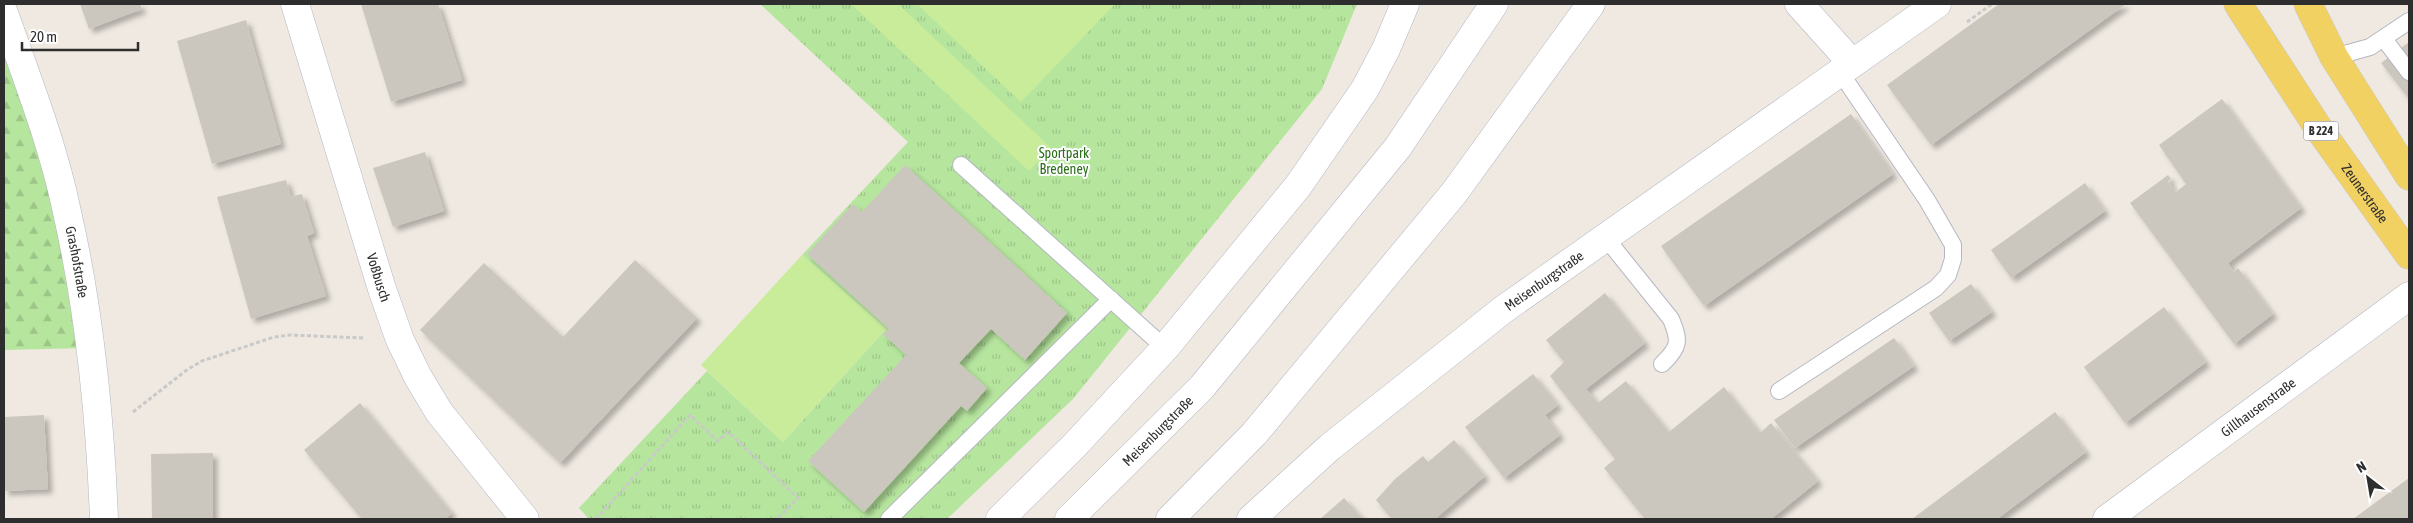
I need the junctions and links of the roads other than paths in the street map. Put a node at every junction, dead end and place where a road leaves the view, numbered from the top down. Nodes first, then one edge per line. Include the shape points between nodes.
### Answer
1 (295, 4) edge
2 (1405, 4) edge
3 (1494, 4) edge
4 (1591, 4) edge
5 (1799, 4) edge
6 (1937, 4) edge
7 (2238, 4) edge
8 (2310, 5) edge
9 (4, 14) edge
10 (2409, 21) edge
11 (2384, 39) junction
12 (2334, 57) junction
13 (1846, 68) junction
14 (2409, 72) edge
15 (961, 165) dead end
16 (2409, 176) edge
17 (1605, 237) junction
18 (2409, 255) edge
19 (2409, 296) edge
20 (1111, 299) junction
21 (1166, 348) junction
22 (1662, 364) dead end
23 (1778, 391) dead end
24 (104, 519) edge
25 (525, 519) edge
26 (889, 519) edge
27 (1000, 519) edge
28 (1069, 519) edge
29 (1170, 519) edge
30 (1250, 519) edge
31 (2107, 519) edge

1 - 25 street, Voßbusch via 400,340 439,412
2 - 21 street via 1365,89 1298,186
3 - 28 street, Meisenburgstraße via 1398,147 1202,387
4 - 29 street via 1454,194 1254,434
5 - 13 street
6 - 13 street, Meisenburgstraße
7 - 18 main road, Zeunerstraße / B 224 via 2317,126
8 - 12 main road
9 - 24 street, Grashofstraße via 48,139 67,211 92,354
10 - 11 lane
11 - 12 lane via 2370,47
11 - 14 lane
12 - 16 main road
13 - 17 street, Meisenburgstraße
13 - 23 lane via 1953,245 1953,259 1948,275 1936,288
15 - 20 lane
17 - 22 lane via 1671,319 1678,334 1675,351
17 - 30 street, Meisenburgstraße via 1473,333 1330,447
19 - 31 street, Gillhausenstraße
20 - 21 lane
20 - 26 lane
21 - 27 street

